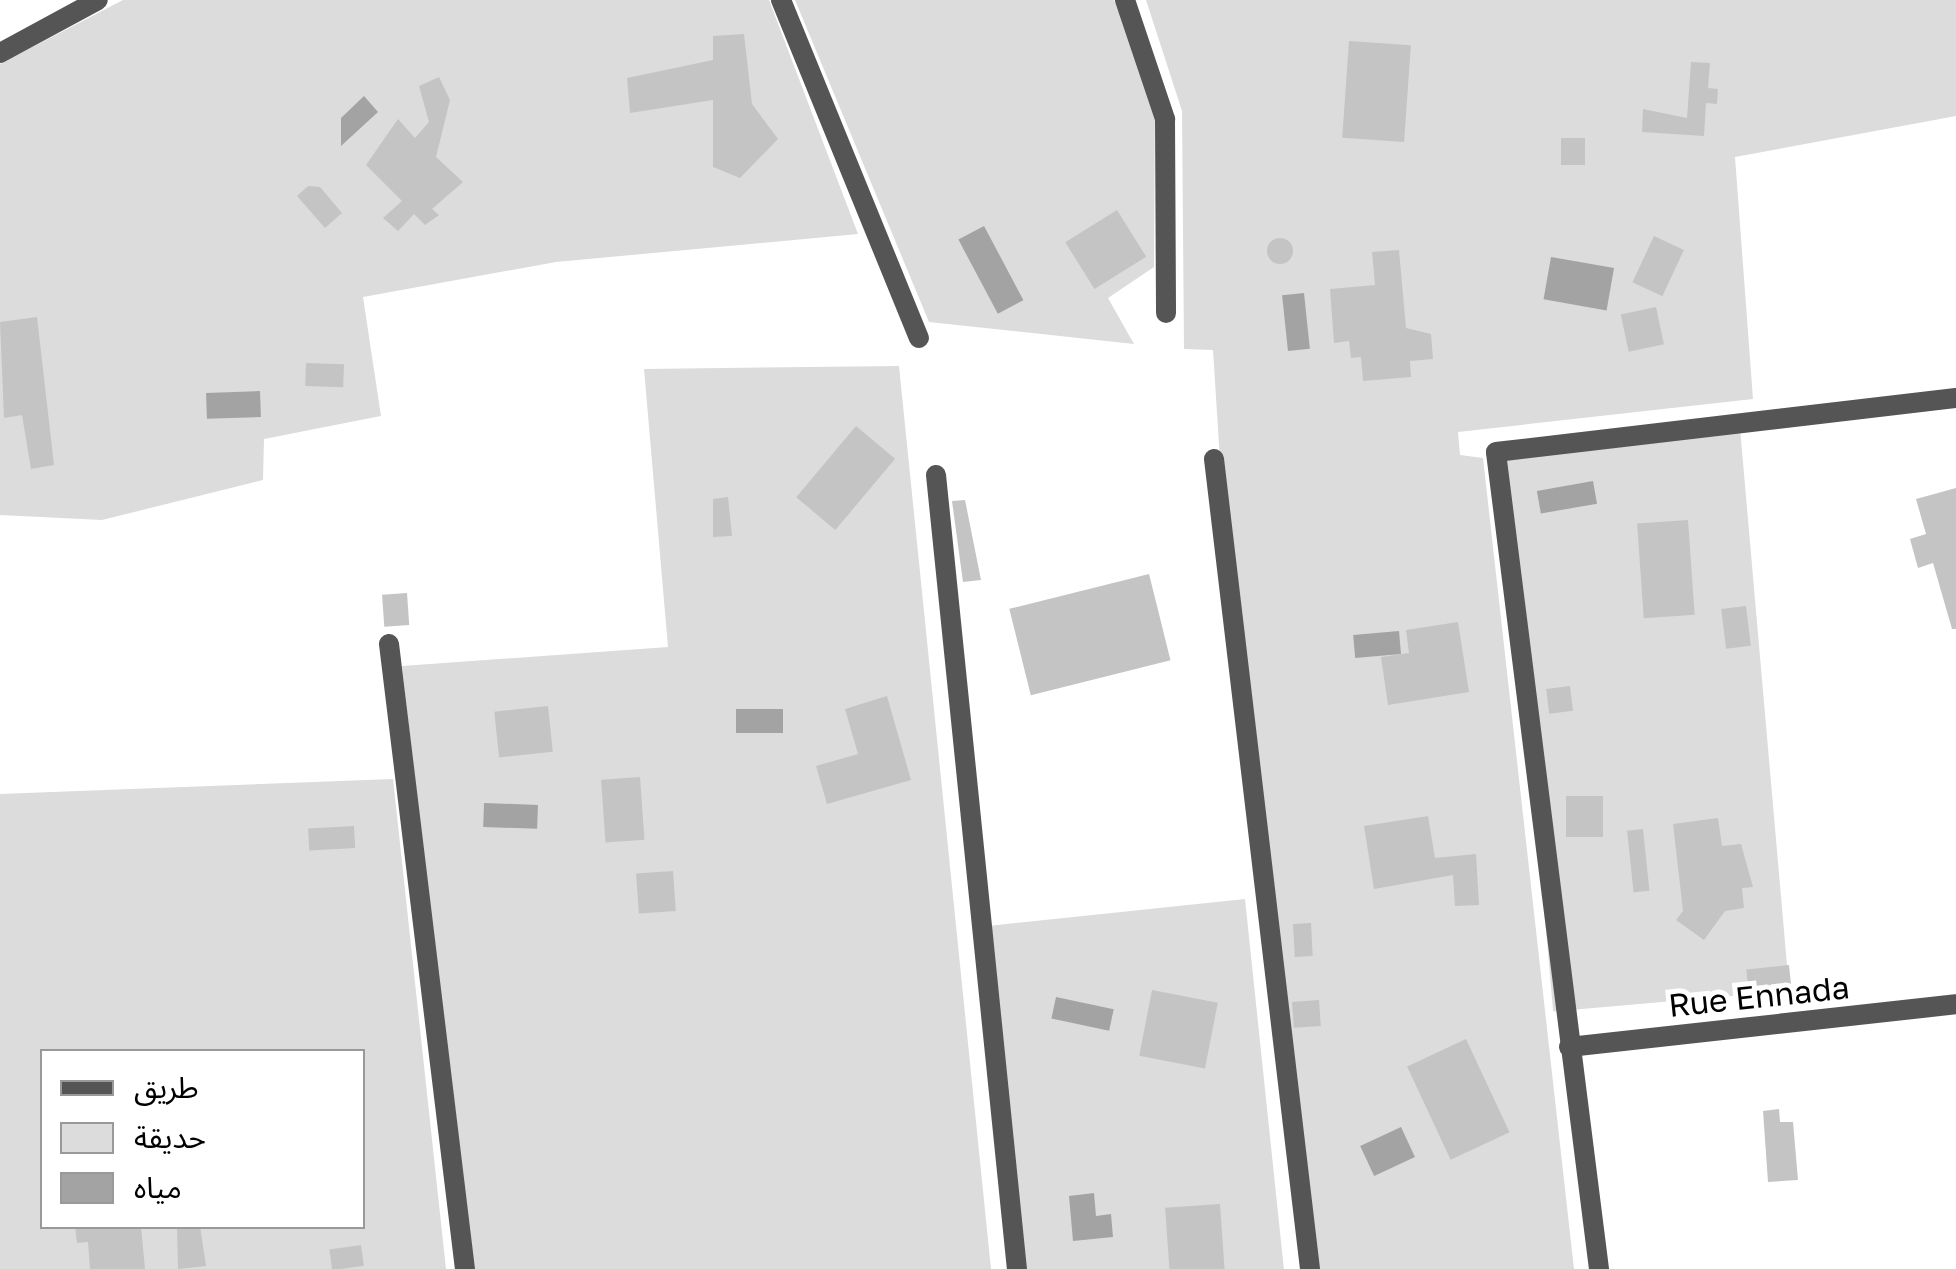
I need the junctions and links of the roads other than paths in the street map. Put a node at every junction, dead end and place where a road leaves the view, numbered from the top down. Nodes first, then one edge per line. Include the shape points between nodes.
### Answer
1 (98, 0) edge
2 (782, 0) edge
3 (1125, 0) edge
4 (0, 53) edge
5 (1166, 313) dead end
6 (920, 338) dead end
7 (1956, 398) edge
8 (1214, 459) dead end
9 (936, 475) dead end
10 (388, 644) dead end
11 (1956, 1004) edge
12 (1568, 1047) junction
13 (466, 1269) edge
14 (1016, 1269) edge
15 (1310, 1269) edge
16 (1600, 1269) edge

1 - 4 street
2 - 6 street
3 - 5 street via 1165,119
7 - 12 street via 1496,452
8 - 15 street
9 - 14 street
10 - 13 street
11 - 12 street, Rue Ennada
12 - 16 street

